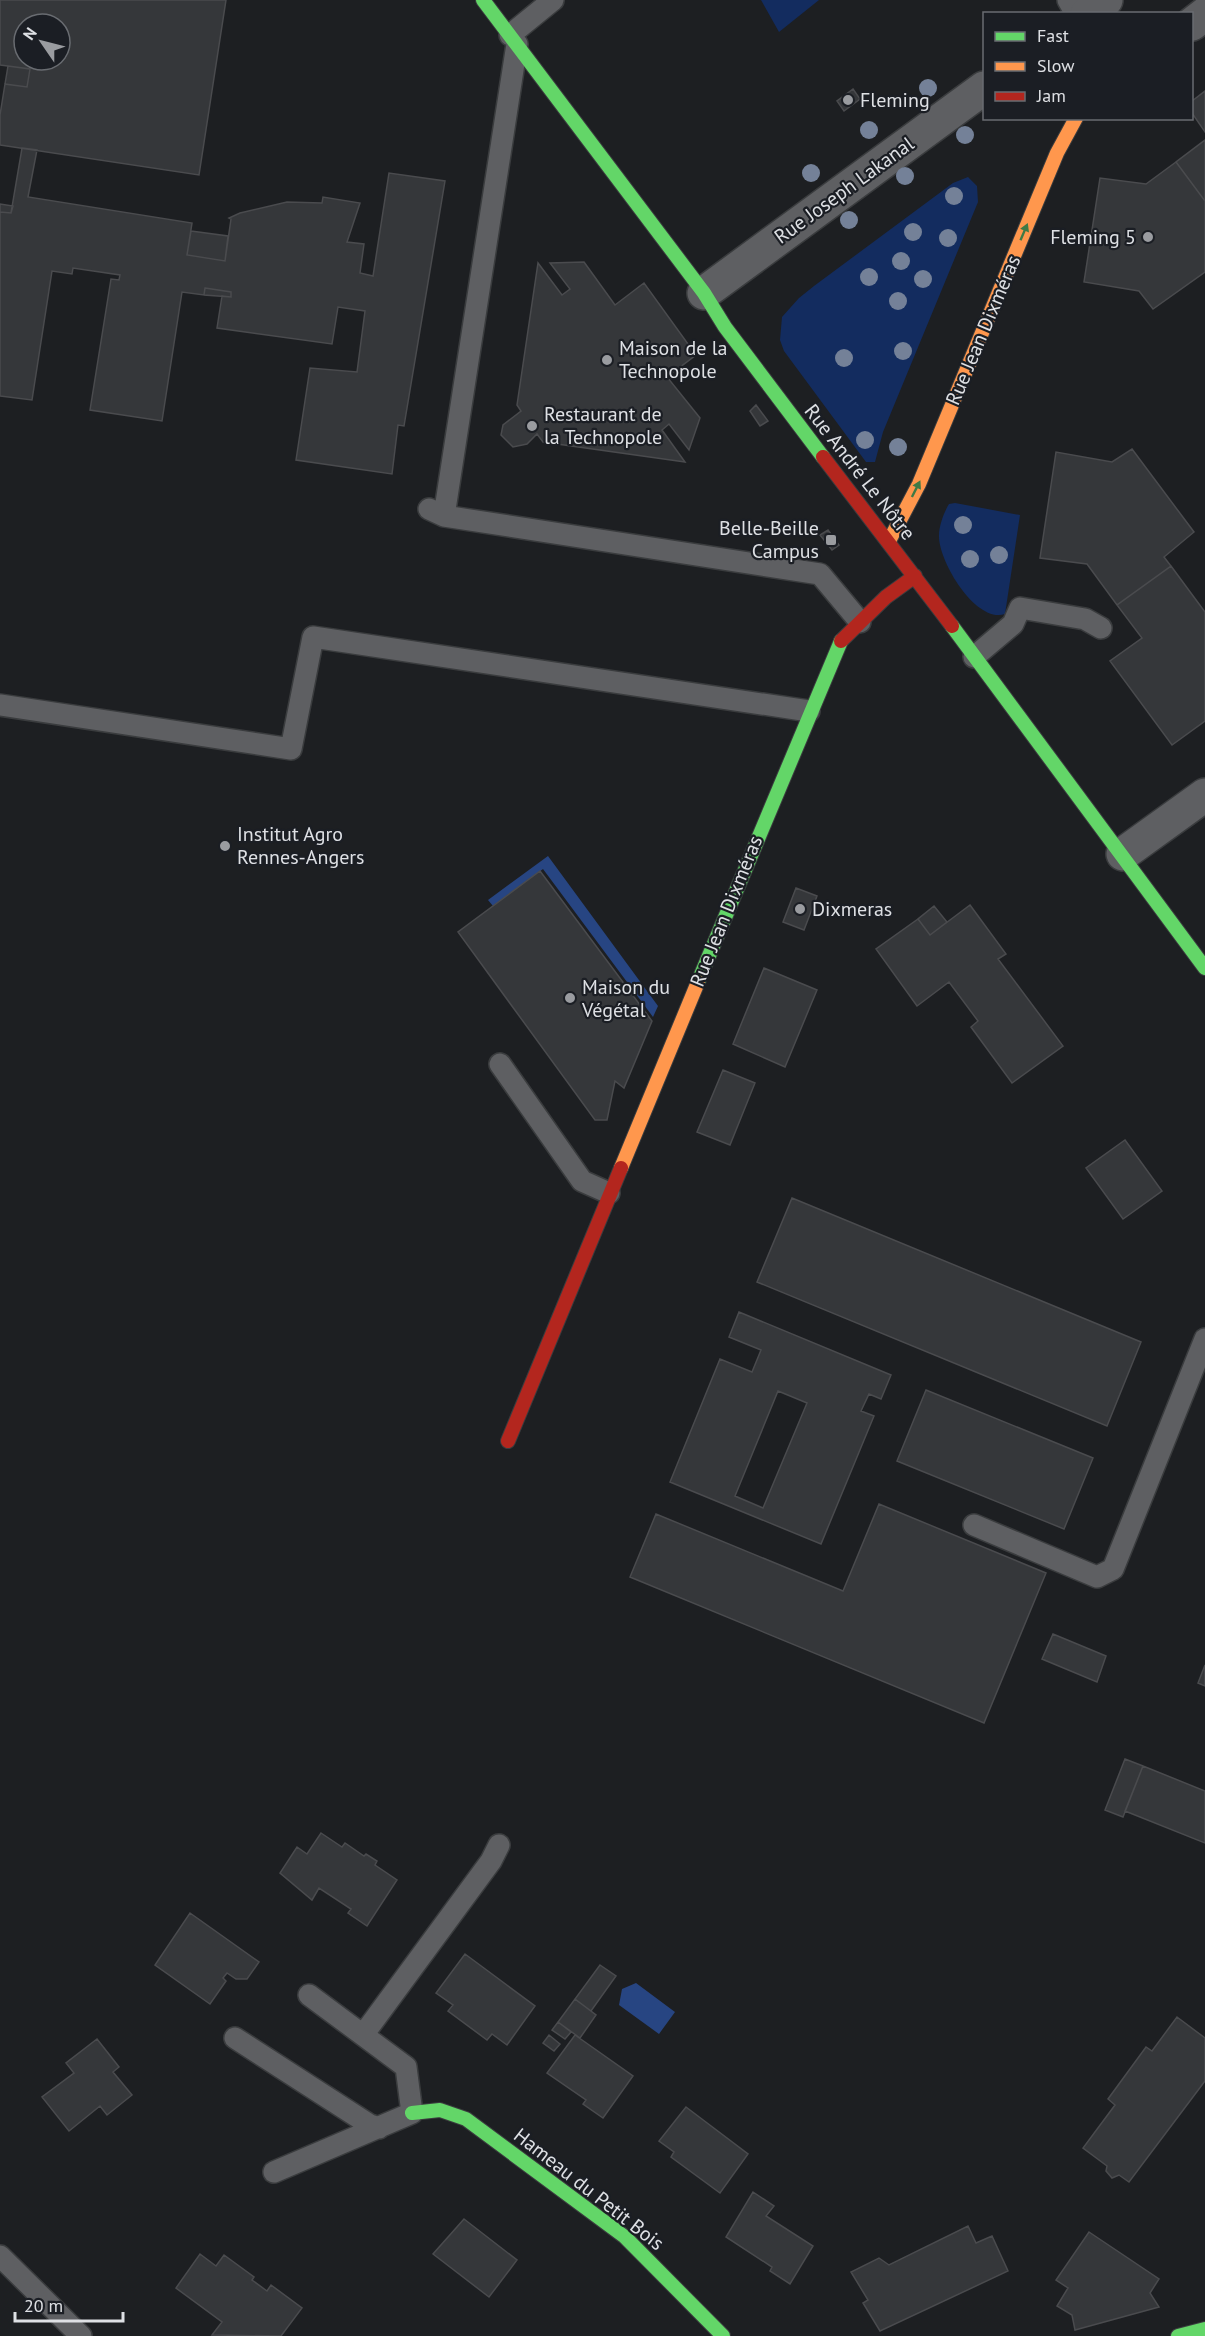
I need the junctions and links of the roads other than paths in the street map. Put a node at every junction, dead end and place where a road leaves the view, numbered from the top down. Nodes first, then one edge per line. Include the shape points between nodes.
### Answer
1 (483, 0) edge
2 (553, 0) edge
3 (1106, 0) edge
4 (1090, 12) edge
5 (513, 40) junction
6 (983, 89) edge
7 (1075, 120) edge
8 (704, 293) junction
9 (889, 541) junction
10 (915, 576) junction
11 (860, 622) junction
12 (1101, 628) dead end
13 (974, 657) junction
14 (0, 705) edge
15 (809, 711) junction
16 (1205, 795) edge
17 (1123, 854) junction
18 (1205, 968) edge
19 (500, 1064) dead end
20 (609, 1193) junction
21 (1205, 1339) edge
22 (508, 1442) dead end
23 (974, 1525) dead end
24 (499, 1845) dead end
25 (309, 1995) dead end
26 (363, 2035) junction
27 (235, 2038) dead end
28 (412, 2113) junction
29 (379, 2128) junction
30 (274, 2172) dead end
31 (0, 2256) edge
32 (1205, 2329) edge
33 (81, 2336) edge
34 (723, 2336) edge
35 (1178, 2336) edge

1 - 5 street, Rue André Le Nôtre
2 - 5 lane
3 - 4 street
5 - 8 street, Rue André Le Nôtre
5 - 11 lane via 436,513 820,574
6 - 8 street, Rue Joseph Lakanal
9 -> 7 street, Rue Jean Dixméras via 919,484 1057,153
8 - 9 street, Rue André Le Nôtre via 725,327
9 - 10 street, Rue André Le Nôtre
10 - 11 street, Rue Jean Dixméras via 891,592
10 - 13 street, Rue André Le Nôtre
11 - 15 street, Rue Jean Dixméras via 838,644
12 - 13 lane via 1085,619 1020,608 1013,624
13 - 17 street, Rue André Le Nôtre
14 - 15 lane via 291,749 313,637
15 - 20 street, Rue Jean Dixméras
16 - 17 street
17 - 18 street, Rue André Le Nôtre
19 - 20 lane via 582,1181
20 - 22 street, Rue Jean Dixméras
21 - 23 lane via 1113,1569 1096,1577
24 - 26 lane via 492,1861
25 - 26 lane
26 - 28 lane via 406,2067
27 - 29 lane
28 - 29 lane
28 - 34 street, Hameau du Petit Bois via 437,2109 466,2119 625,2237
29 - 30 lane
31 - 33 lane
32 - 35 street

